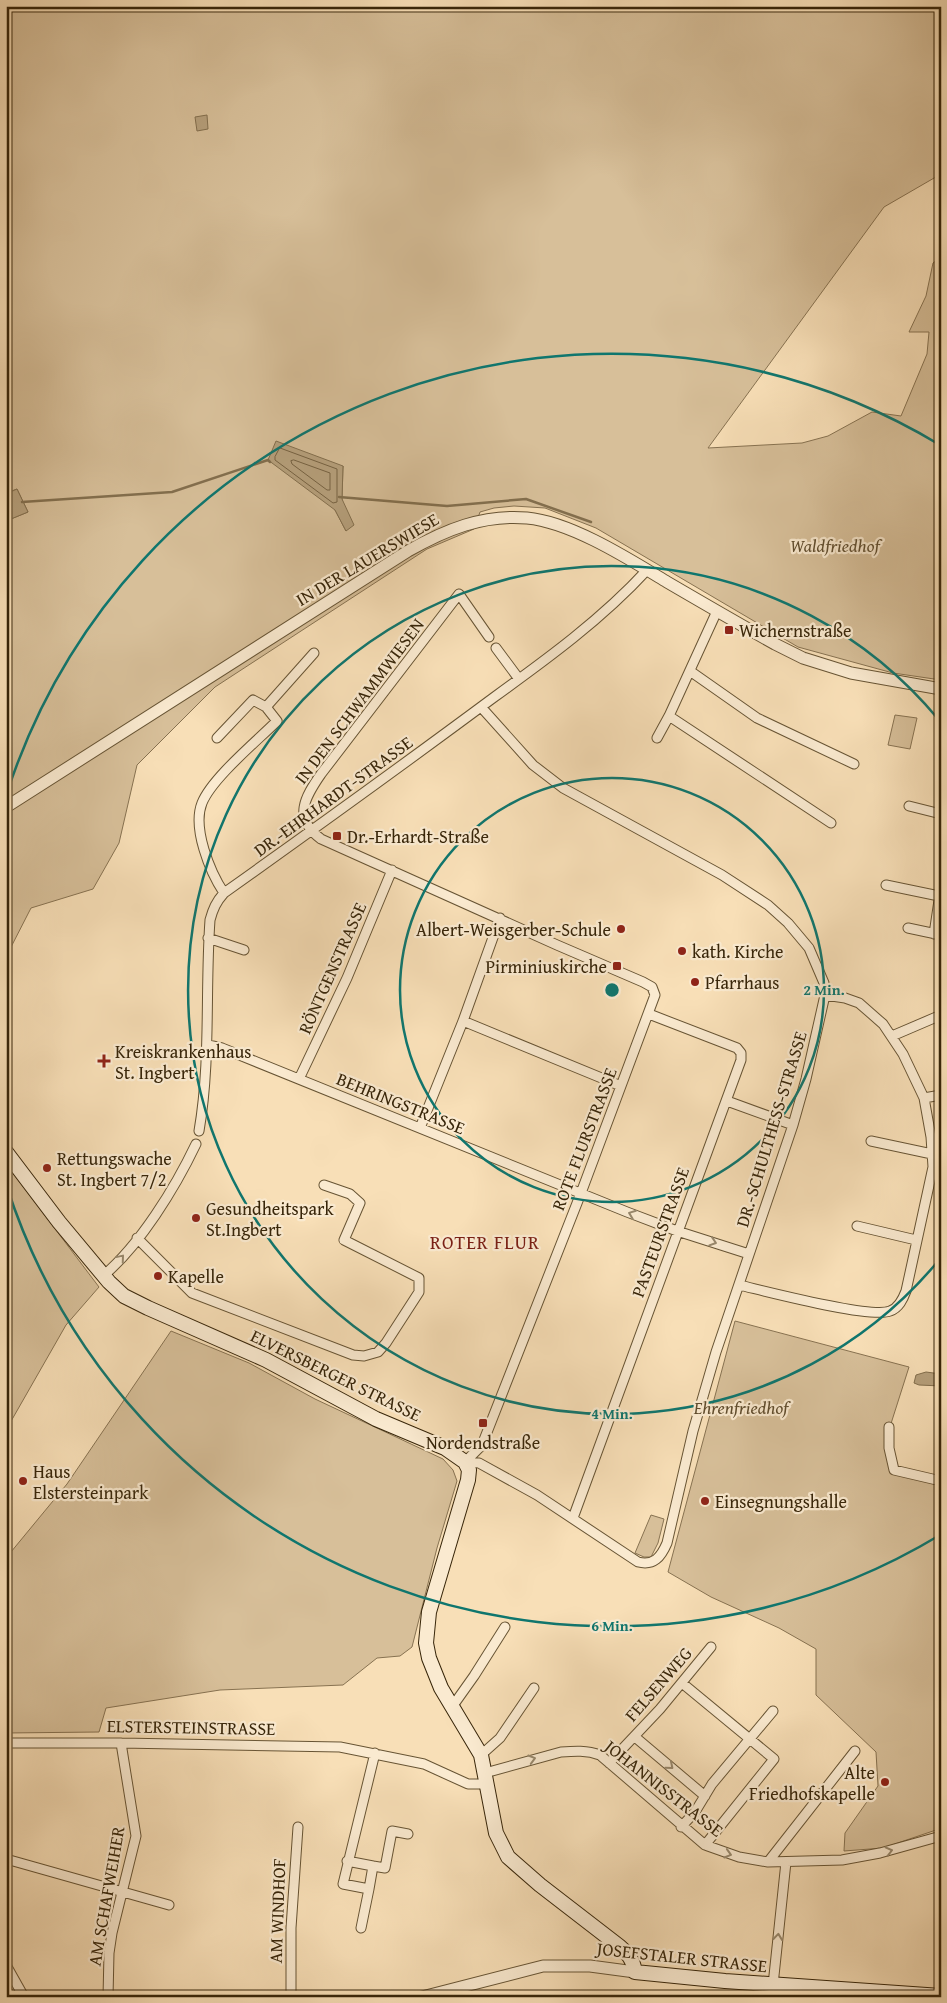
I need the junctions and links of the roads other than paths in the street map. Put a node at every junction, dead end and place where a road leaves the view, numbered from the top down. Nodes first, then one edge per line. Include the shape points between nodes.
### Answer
1 (647, 570) junction
2 (717, 611) junction
3 (489, 638) dead end
4 (496, 648) dead end
5 (314, 653) dead end
6 (690, 670) junction
7 (519, 679) junction
8 (941, 689) edge
9 (266, 707) junction
10 (481, 708) junction
11 (669, 716) junction
12 (217, 738) dead end
13 (657, 738) dead end
14 (854, 764) dead end
15 (909, 806) dead end
16 (6, 807) edge
17 (941, 814) edge
18 (831, 823) dead end
19 (312, 830) junction
20 (392, 870) junction
21 (886, 884) dead end
22 (940, 891) edge
23 (224, 893) junction
24 (500, 918) junction
25 (908, 928) dead end
26 (937, 935) edge
27 (208, 938) junction
28 (244, 950) dead end
29 (825, 995) junction
30 (649, 1014) junction
31 (941, 1015) edge
32 (464, 1021) junction
33 (892, 1036) junction
34 (208, 1045) junction
35 (299, 1079) junction
36 (621, 1086) junction
37 (941, 1094) edge
38 (924, 1098) junction
39 (726, 1101) junction
40 (793, 1125) junction
41 (420, 1128) junction
42 (199, 1131) dead end
43 (871, 1141) dead end
44 (196, 1144) dead end
45 (6, 1152) edge
46 (932, 1154) junction
47 (937, 1167) edge
48 (324, 1184) dead end
49 (581, 1193) junction
50 (857, 1226) dead end
51 (677, 1231) junction
52 (137, 1238) junction
53 (916, 1240) junction
54 (749, 1254) junction
55 (104, 1276) junction
56 (739, 1285) junction
57 (889, 1427) dead end
58 (465, 1462) junction
59 (941, 1481) edge
60 (572, 1518) junction
61 (505, 1627) dead end
62 (711, 1648) dead end
63 (682, 1683) junction
64 (534, 1688) dead end
65 (452, 1707) junction
66 (773, 1711) dead end
67 (635, 1737) junction
68 (750, 1738) junction
69 (6, 1743) edge
70 (121, 1743) junction
71 (855, 1751) dead end
72 (375, 1753) junction
73 (481, 1755) junction
74 (609, 1763) junction
75 (486, 1779) junction
76 (705, 1796) junction
77 (298, 1827) dead end
78 (681, 1827) junction
79 (408, 1834) dead end
80 (941, 1836) edge
81 (705, 1845) junction
82 (6, 1859) edge
83 (347, 1861) junction
84 (768, 1862) junction
85 (786, 1862) junction
86 (373, 1866) junction
87 (369, 1889) junction
88 (123, 1891) junction
89 (169, 1905) dead end
90 (361, 1928) dead end
91 (7, 1969) edge
92 (635, 1972) junction
93 (773, 1985) junction
94 (941, 1996) edge
95 (24, 1997) edge
96 (108, 1997) edge
97 (291, 1997) edge
98 (422, 1997) edge

1 - 2 street, IN DER LAUERSWIESE
1 - 7 street, DR.-EHRHARDT-STRASSE via 610,607
1 - 16 street, IN DER LAUERSWIESE via 583,536 546,521 512,517 454,528 408,551
2 - 6 street
2 - 8 street, IN DER LAUERSWIESE via 803,658 851,673
3 - 19 street, IN DEN SCHWAMMWIESEN via 459,594 311,788 304,802 304,813
4 - 7 street
5 - 9 street
6 - 11 street
6 - 14 street via 757,718
7 - 10 street, DR.-EHRHARDT-STRASSE
9 - 12 street via 253,700
9 - 23 street via 277,721 230,766 212,787 200,809 204,852
10 - 19 street, DR.-EHRHARDT-STRASSE
10 - 29 street, DR.-SCHULTHESS-STRASSE via 533,764 563,788 722,875 774,910 809,948 824,983
11 - 13 street
11 - 18 street
15 - 17 street
19 - 20 street via 321,838
19 - 23 street, DR.-EHRHARDT-STRASSE
20 - 24 street
20 - 35 street, RÖNTGENSTRASSE via 347,978
21 - 22 street
22 - 26 street
23 - 27 street, DR.-EHRHARDT-STRASSE via 213,908
24 - 30 street, ROTE FLURSTRASSE via 643,982 654,990 655,995
24 - 32 street
25 - 26 street
27 - 28 street
27 - 34 street, DR.-EHRHARDT-STRASSE
29 - 33 street via 859,1002
29 - 40 street, DR.-SCHULTHESS-STRASSE
30 - 36 street, ROTE FLURSTRASSE
30 - 39 street, PASTEURSTRASSE via 737,1048 741,1060
31 - 33 street
32 - 36 street
32 - 41 street
33 - 38 street
34 - 35 street, BEHRINGSTRASSE
34 - 42 street, DR.-EHRHARDT-STRASSE
35 - 41 street, BEHRINGSTRASSE
36 - 49 street, ROTE FLURSTRASSE
37 - 38 street
38 - 46 street
39 - 40 street
39 - 51 street, PASTEURSTRASSE
40 - 54 street, DR.-SCHULTHESS-STRASSE
41 - 49 street, BEHRINGSTRASSE
43 - 46 street
44 - 52 street via 171,1190
45 - 55 main road, ELVERSBERGER STRASSE
46 - 47 street
47 - 53 street
48 - 52 street via 350,1194 360,1203 344,1240 419,1278 419,1292 378,1352 353,1355 192,1293
51 -> 49 street, BEHRINGSTRASSE
49 - 58 street, ROTE FLURSTRASSE via 482,1445
50 - 53 street
51 -> 54 street, BEHRINGSTRASSE
51 - 60 street, PASTEURSTRASSE
55 -> 52 street
53 - 56 street via 903,1298 892,1311 885,1313 869,1314
54 - 56 street, DR.-SCHULTHESS-STRASSE
55 - 58 main road, ELVERSBERGER STRASSE via 124,1296 266,1360 376,1419 445,1448
56 - 60 street, DR.-SCHULTHESS-STRASSE via 693,1431 662,1554 656,1561 638,1562
57 - 59 street via 894,1470
58 - 60 street via 479,1463
58 - 65 main road via 469,1470 468,1480 429,1612 426,1643 435,1676
61 - 65 street
62 - 63 street, FELSENWEG
63 - 67 street, FELSENWEG
63 - 68 street
64 - 73 street via 500,1738
65 - 73 main road
66 - 68 street
67 - 74 street, FELSENWEG
67 -> 76 street
68 - 76 street
68 - 81 street via 773,1757 773,1762
69 - 70 street, ELSTERSTEINSTRASSE
70 - 72 street, ELSTERSTEINSTRASSE via 329,1746
70 - 88 street, AM SCHAFWEIHER via 136,1836
71 - 84 street
72 - 75 street, ELSTERSTEINSTRASSE via 424,1764 468,1784
72 - 83 street
73 - 75 main road
75 -> 74 street, JOHANNISSTRASSE via 545,1756 574,1751 594,1753
74 - 78 street, JOHANNISSTRASSE
75 - 92 main road via 496,1833 508,1857 619,1946 634,1962
76 - 78 street
77 - 97 street, AM WINDHOF via 291,1928
78 - 81 street, JOHANNISSTRASSE
79 - 86 street via 392,1831 385,1868
85 -> 80 street, JOHANNISSTRASSE via 842,1860
81 -> 84 street, JOHANNISSTRASSE via 739,1857
82 - 88 street
83 - 86 street
83 - 87 street via 343,1884
84 - 85 street, JOHANNISSTRASSE
93 -> 85 street
86 - 87 street
87 - 90 street
88 - 89 street
88 - 96 street, AM SCHAFWEIHER via 109,1953
91 - 95 street
92 - 93 main road, JOSEFSTALER STRASSE
92 - 98 street, JOSEFSTALER STRASSE via 590,1966 543,1966
93 - 94 main road, JOSEFSTALER STRASSE

